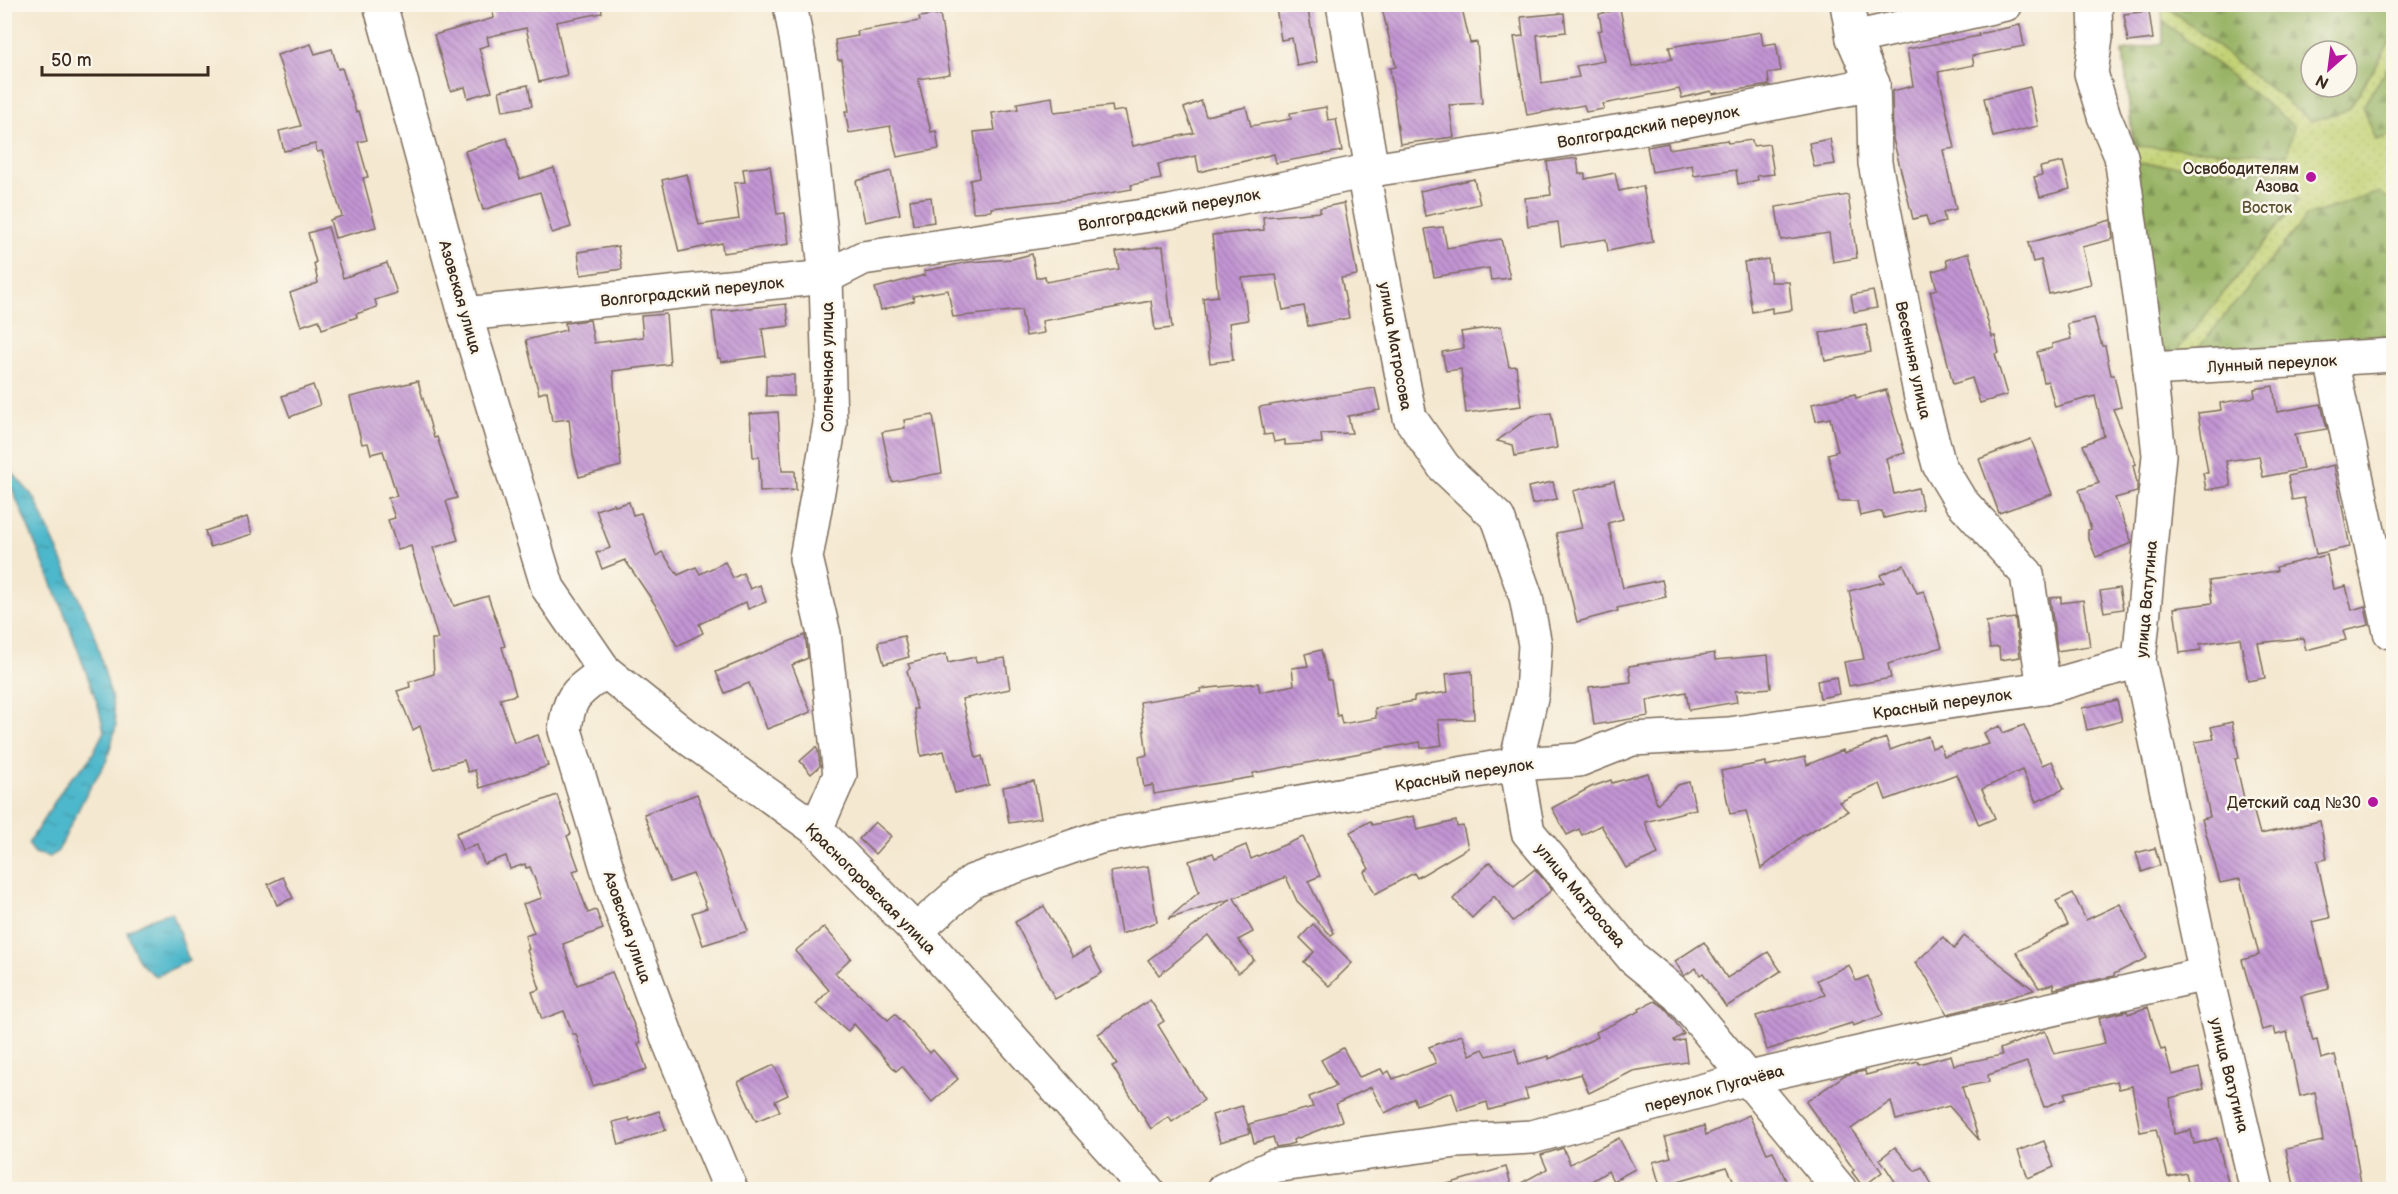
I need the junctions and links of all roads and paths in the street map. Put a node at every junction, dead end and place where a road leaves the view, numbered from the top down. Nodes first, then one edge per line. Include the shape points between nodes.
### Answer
1 (380, 4) edge
2 (790, 4) edge
3 (1343, 4) edge
4 (1847, 4) edge
5 (2006, 4) edge
6 (2095, 4) edge
7 (1853, 38) junction
8 (1873, 84) junction
9 (1368, 171) junction
10 (826, 277) junction
11 (465, 314) junction
12 (2394, 355) edge
13 (2331, 360) junction
14 (2151, 369) junction
15 (548, 588) joint
16 (2391, 632) dead end
17 (2139, 661) junction
18 (605, 670) junction
19 (2044, 688) junction
20 (1516, 764) junction
21 (816, 829) junction
22 (916, 931) junction
23 (2206, 974) junction
24 (1749, 1078) junction
25 (731, 1190) edge
26 (1148, 1190) edge
27 (1223, 1190) edge
28 (1840, 1190) edge
29 (2257, 1190) edge

1 - 11 street, Азовская улица
2 - 10 street, Солнечная улица via 803,77
3 - 9 street, улица Матросова
4 - 7 street, Весенняя улица
5 - 7 street
6 - 14 street, улица Ватутина via 2091,73 2121,156
7 - 8 street, Весенняя улица
8 - 9 street, Волгоградский переулок via 1673,123
8 - 19 street, Весенняя улица via 1875,163 1921,398 1939,465 1960,500 2027,574
9 - 10 street, Волгоградский переулок via 1170,212 863,258
9 - 20 street, улица Матросова via 1410,418 1444,466 1498,518 1526,597 1535,645 1532,693
10 - 11 street, Волгоградский переулок
10 - 21 street, Солнечная улица via 830,424 806,558 824,634 840,775
11 - 15 street, Азовская улица
12 - 13 street, Лунный переулок
13 - 14 street, Лунный переулок
13 - 16 street
14 - 17 street, улица Ватутина via 2159,455
15 - 18 street, Красногоровская улица
17 - 19 street, Красный переулок
17 - 23 street, улица Ватутина
18 - 21 street, Красногоровская улица via 691,740
18 - 25 street, Азовская улица via 573,696 565,730 618,902 669,1042
19 - 20 street, Красный переулок via 1730,734 1632,739 1579,760
20 - 22 street, Красный переулок via 1100,837 973,881
20 - 24 street, улица Матросова via 1528,832 1633,958 1678,995
21 - 22 street, Красногоровская улица
22 - 26 street, Красногоровская улица
23 - 24 street, переулок Пугачёва
23 - 29 street, улица Ватутина
24 - 27 street, переулок Пугачёва via 1532,1137 1457,1141 1274,1166
24 - 28 street, улица Матросова

